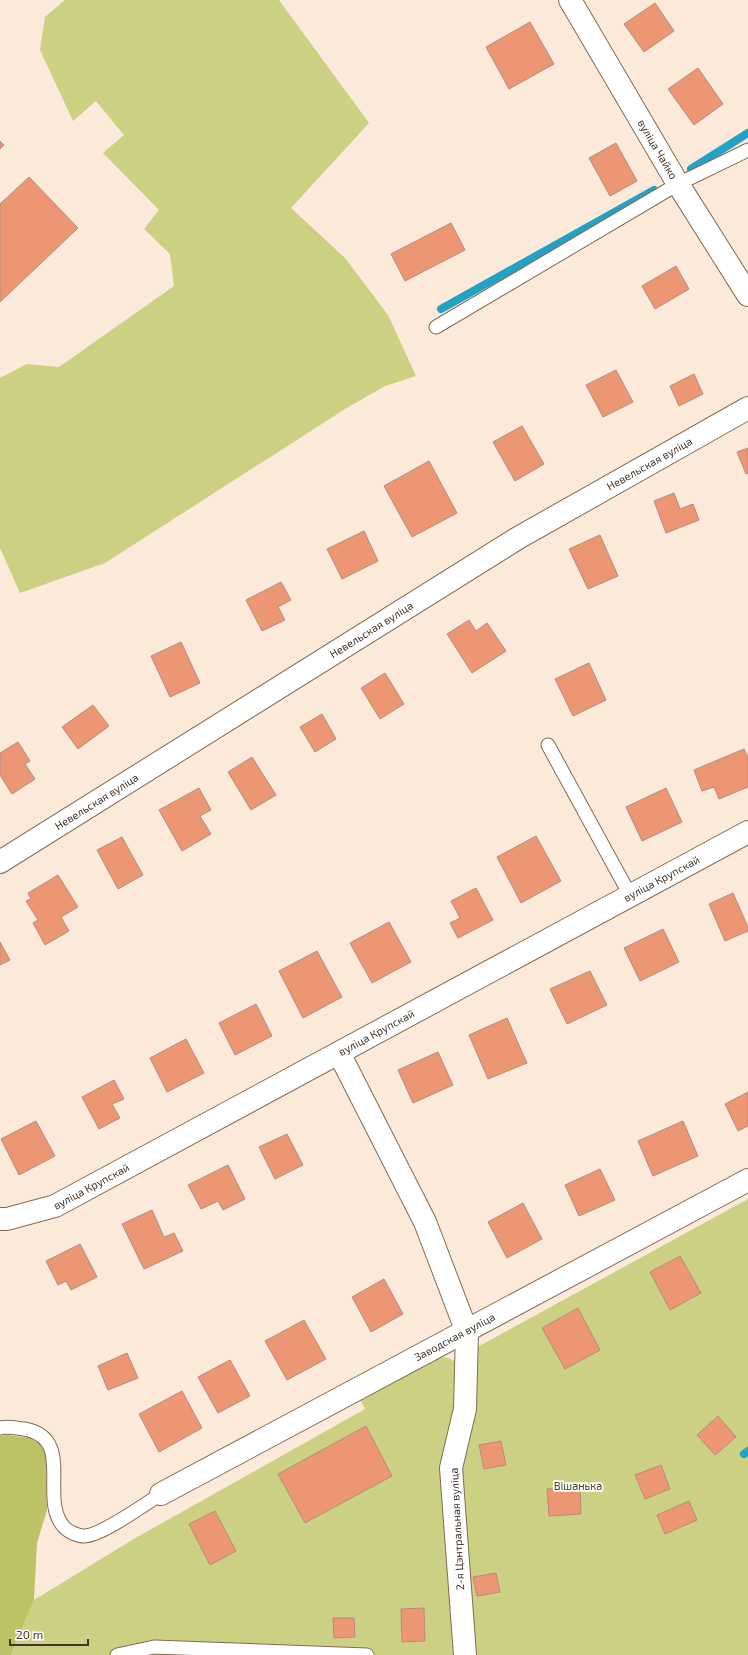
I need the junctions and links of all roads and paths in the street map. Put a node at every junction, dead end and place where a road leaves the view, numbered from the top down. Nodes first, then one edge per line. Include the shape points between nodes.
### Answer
1 (570, 0) edge
2 (748, 150) edge
3 (678, 184) junction
4 (748, 296) edge
5 (436, 327) dead end
6 (748, 408) edge
7 (548, 745) dead end
8 (748, 832) edge
9 (0, 862) edge
10 (630, 895) junction
11 (339, 1053) junction
12 (748, 1180) edge
13 (0, 1219) edge
14 (467, 1332) junction
15 (0, 1428) edge
16 (161, 1494) joint
17 (117, 1655) edge
18 (367, 1655) edge
19 (465, 1655) edge

1 - 3 street, вуліца Чайко
2 - 3 lane
3 - 4 street, вуліца Чайко
3 - 5 lane
6 - 9 street, Невельская вуліца via 518,538
7 - 10 lane
8 - 10 street, вуліца Крупскай
10 - 11 street, вуліца Крупскай
11 - 13 street, вуліца Крупскай via 55,1206
11 - 14 street via 424,1222
12 - 14 street, Заводская вуліца
14 - 16 street, Заводская вуліца
14 - 19 street, 2-я Цэнтральная вуліца via 465,1409 451,1468
15 - 16 lane via 8,1426 33,1430 46,1439 53,1453 55,1509 59,1522 68,1532 84,1536 100,1531
17 - 18 lane via 154,1647

